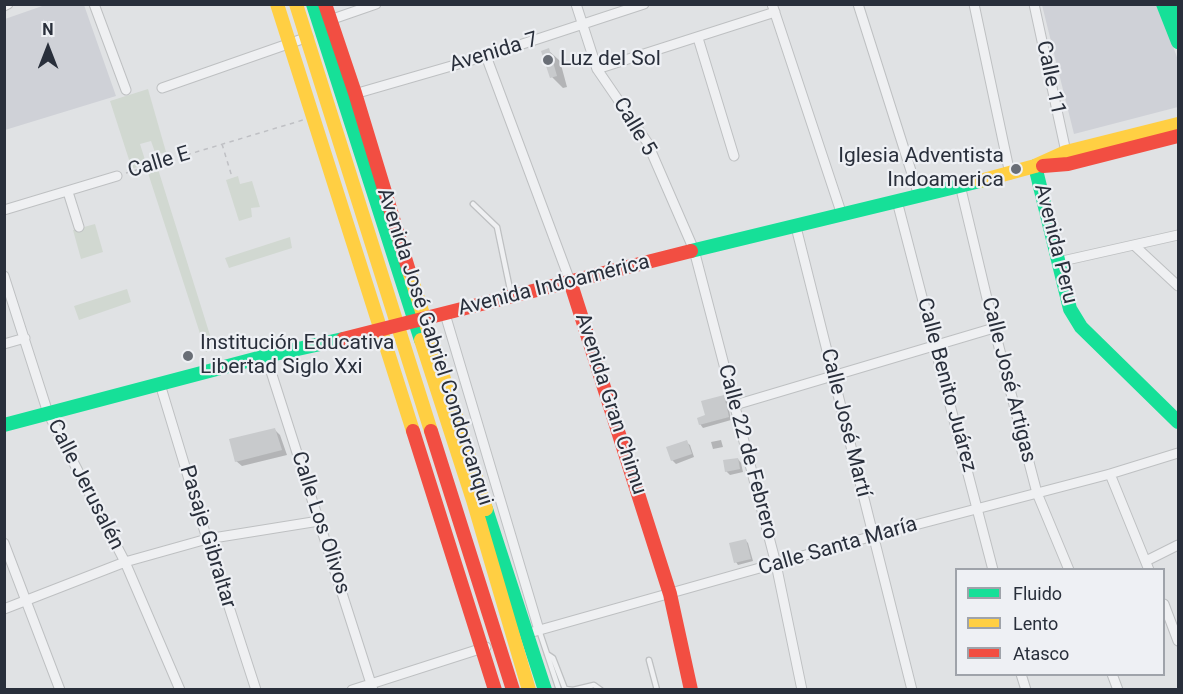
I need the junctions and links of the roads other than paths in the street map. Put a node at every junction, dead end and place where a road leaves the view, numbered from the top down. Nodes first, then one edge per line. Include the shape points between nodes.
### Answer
1 (94, 4) edge
2 (277, 4) edge
3 (296, 4) edge
4 (313, 4) edge
5 (325, 4) edge
6 (376, 4) edge
7 (576, 4) edge
8 (644, 4) edge
9 (858, 4) edge
10 (974, 4) edge
11 (1034, 4) edge
12 (1162, 4) edge
13 (1174, 4) edge
14 (774, 8) edge
15 (1179, 15) edge
16 (325, 21) junction
17 (583, 26) junction
18 (698, 38) junction
19 (307, 39) junction
20 (1179, 42) edge
21 (290, 45) junction
22 (486, 56) junction
23 (597, 69) junction
24 (162, 88) dead end
25 (126, 90) dead end
26 (349, 96) junction
27 (1179, 124) edge
28 (1179, 136) edge
29 (1066, 152) junction
30 (734, 156) dead end
31 (1035, 166) junction
32 (1010, 174) junction
33 (117, 176) road end
34 (960, 185) junction
35 (68, 192) junction
36 (919, 196) junction
37 (897, 201) junction
38 (473, 204) dead end
39 (4, 210) edge
40 (842, 215) junction
41 (79, 227) dead end
42 (796, 227) junction
43 (1179, 235) edge
44 (1134, 246) junction
45 (694, 250) junction
46 (1058, 262) junction
47 (4, 276) edge
48 (570, 281) junction
49 (1179, 286) edge
50 (512, 297) junction
51 (445, 314) junction
52 (419, 320) junction
53 (398, 326) junction
54 (994, 328) junction
55 (380, 331) junction
56 (25, 338) junction
57 (4, 344) edge
58 (934, 344) junction
59 (266, 356) junction
60 (834, 375) junction
61 (160, 384) junction
62 (735, 405) junction
63 (48, 413) junction
64 (1179, 422) edge
65 (4, 425) edge
66 (1179, 453) edge
67 (1110, 474) junction
68 (1037, 493) junction
69 (979, 508) junction
70 (319, 521) junction
71 (873, 536) junction
72 (207, 539) junction
73 (4, 543) edge
74 (1179, 545) edge
75 (125, 562) junction
76 (776, 564) junction
77 (1148, 565) edge
78 (993, 568) edge
79 (1068, 568) edge
80 (670, 594) junction
81 (27, 601) junction
82 (1165, 606) edge
83 (4, 609) edge
84 (533, 632) junction
85 (513, 638) junction
86 (1179, 640) edge
87 (499, 644) junction
88 (482, 649) junction
89 (548, 654) junction
90 (649, 660) dead end
91 (1112, 676) edge
92 (372, 686) edge
93 (60, 690) edge
94 (180, 690) edge
95 (256, 690) edge
96 (352, 690) edge
97 (495, 690) edge
98 (513, 690) edge
99 (529, 690) edge
100 (545, 690) edge
101 (559, 690) edge
102 (573, 690) edge
103 (602, 690) edge
104 (657, 690) edge
105 (691, 690) edge
106 (802, 690) edge
107 (912, 690) edge
108 (1118, 690) edge

1 - 25 street
2 - 21 main road
3 - 19 main road, Avenida José Gabriel Condorcanqui
4 - 16 main road, Avenida José Gabriel Condorcanqui
5 - 16 main road, Avenida José Gabriel Condorcanqui
6 - 16 street
7 - 17 street, Calle 5
8 - 17 street, Avenida 7
9 - 36 street
10 - 32 street
11 - 29 street, Calle 11
12 - 20 main road
13 - 15 main road
14 - 18 street
14 - 40 street
16 - 19 street
16 - 26 main road, Avenida José Gabriel Condorcanqui
17 - 22 street, Avenida 7
17 - 23 street, Calle 5
18 - 23 street
18 - 30 street
19 - 21 street
19 - 53 main road, Avenida José Gabriel Condorcanqui
21 - 24 street
21 - 55 main road
22 - 26 street, Avenida 7
22 - 48 street, Avenida Gran Chimu
23 - 45 street, Calle 5 via 647,142
26 - 52 main road, Avenida José Gabriel Condorcanqui
27 - 29 main road, Avenida Indoamérica
28 - 31 main road, Avenida Indoamérica via 1068,164
29 - 31 main road, Avenida Indoamérica
31 - 32 main road, Avenida Indoamérica
31 - 46 main road, Avenida Peru
32 - 34 main road, Avenida Indoamérica
33 - 35 street, Calle E
34 - 36 main road, Avenida Indoamérica
34 - 54 street, Calle José Artigas
35 - 39 street, Calle E
35 - 41 street
36 - 37 main road, Avenida Indoamérica
37 - 40 main road, Avenida Indoamérica
37 - 58 street, Calle Benito Juárez
38 - 50 lane via 497,227
40 - 42 main road, Avenida Indoamérica
42 - 45 main road, Avenida Indoamérica
42 - 60 street, Calle José Martí
43 - 44 street
44 - 46 street
44 - 49 street
45 - 48 main road, Avenida Indoamérica
45 - 62 street, Calle 22 de Febrero
46 - 64 main road, Avenida Peru via 1070,309 1081,327
47 - 56 street, Calle Jerusalén
48 - 50 main road, Avenida Indoamérica
48 - 80 main road, Avenida Gran Chimu
50 - 51 main road, Avenida Indoamérica
51 - 52 main road, Avenida Indoamérica
51 - 84 street
52 - 53 main road, Avenida Indoamérica
52 - 84 main road, Avenida José Gabriel Condorcanqui
52 - 85 main road, Avenida José Gabriel Condorcanqui
53 - 55 main road, Avenida Indoamérica
53 - 87 main road, Avenida José Gabriel Condorcanqui
54 - 58 street
54 - 68 street, Calle José Artigas
55 - 59 main road, Avenida Indoamérica
55 - 88 main road
56 - 57 street
56 - 63 street, Calle Jerusalén
58 - 60 street
58 - 69 street, Calle Benito Juárez
59 - 61 main road, Avenida Indoamérica
59 - 70 street, Calle Los Olivos
60 - 62 street
60 - 71 street, Calle José Martí
61 - 63 main road, Avenida Indoamérica
61 - 72 street, Pasaje Gibraltar
62 - 76 street, Calle 22 de Febrero
63 - 65 main road, Avenida Indoamérica
63 - 75 street, Calle Jerusalén
66 - 67 street, Calle Santa María
67 - 68 street, Calle Santa María
67 - 77 street
68 - 69 street, Calle Santa María
68 - 79 street, Calle José Artigas
69 - 71 street, Calle Santa María
69 - 78 street, Calle Benito Juárez
70 - 72 street
70 - 92 street, Calle Los Olivos
71 - 76 street, Calle Santa María
71 - 107 street, Calle José Martí
72 - 75 street
72 - 95 street, Pasaje Gibraltar
73 - 81 street
74 - 77 street
75 - 81 street
75 - 94 street, Calle Jerusalén
76 - 80 street, Calle Santa María
76 - 106 street, Calle 22 de Febrero
80 - 84 street, Calle Santa María
80 - 105 main road, Avenida Gran Chimu
81 - 83 street
81 - 93 street
82 - 86 street
84 - 85 street, Calle Santa María
84 - 89 lane
84 - 100 main road, Avenida José Gabriel Condorcanqui
85 - 87 street, Calle Santa María
85 - 99 main road, Avenida José Gabriel Condorcanqui
87 - 88 street, Calle Santa María
87 - 98 main road, Avenida José Gabriel Condorcanqui
88 - 92 street, Calle Santa María
88 - 97 main road
89 - 101 lane
89 - 102 lane via 565,688
90 - 104 lane
91 - 108 street
92 - 96 street, Calle Santa María
102 - 103 lane via 594,686

